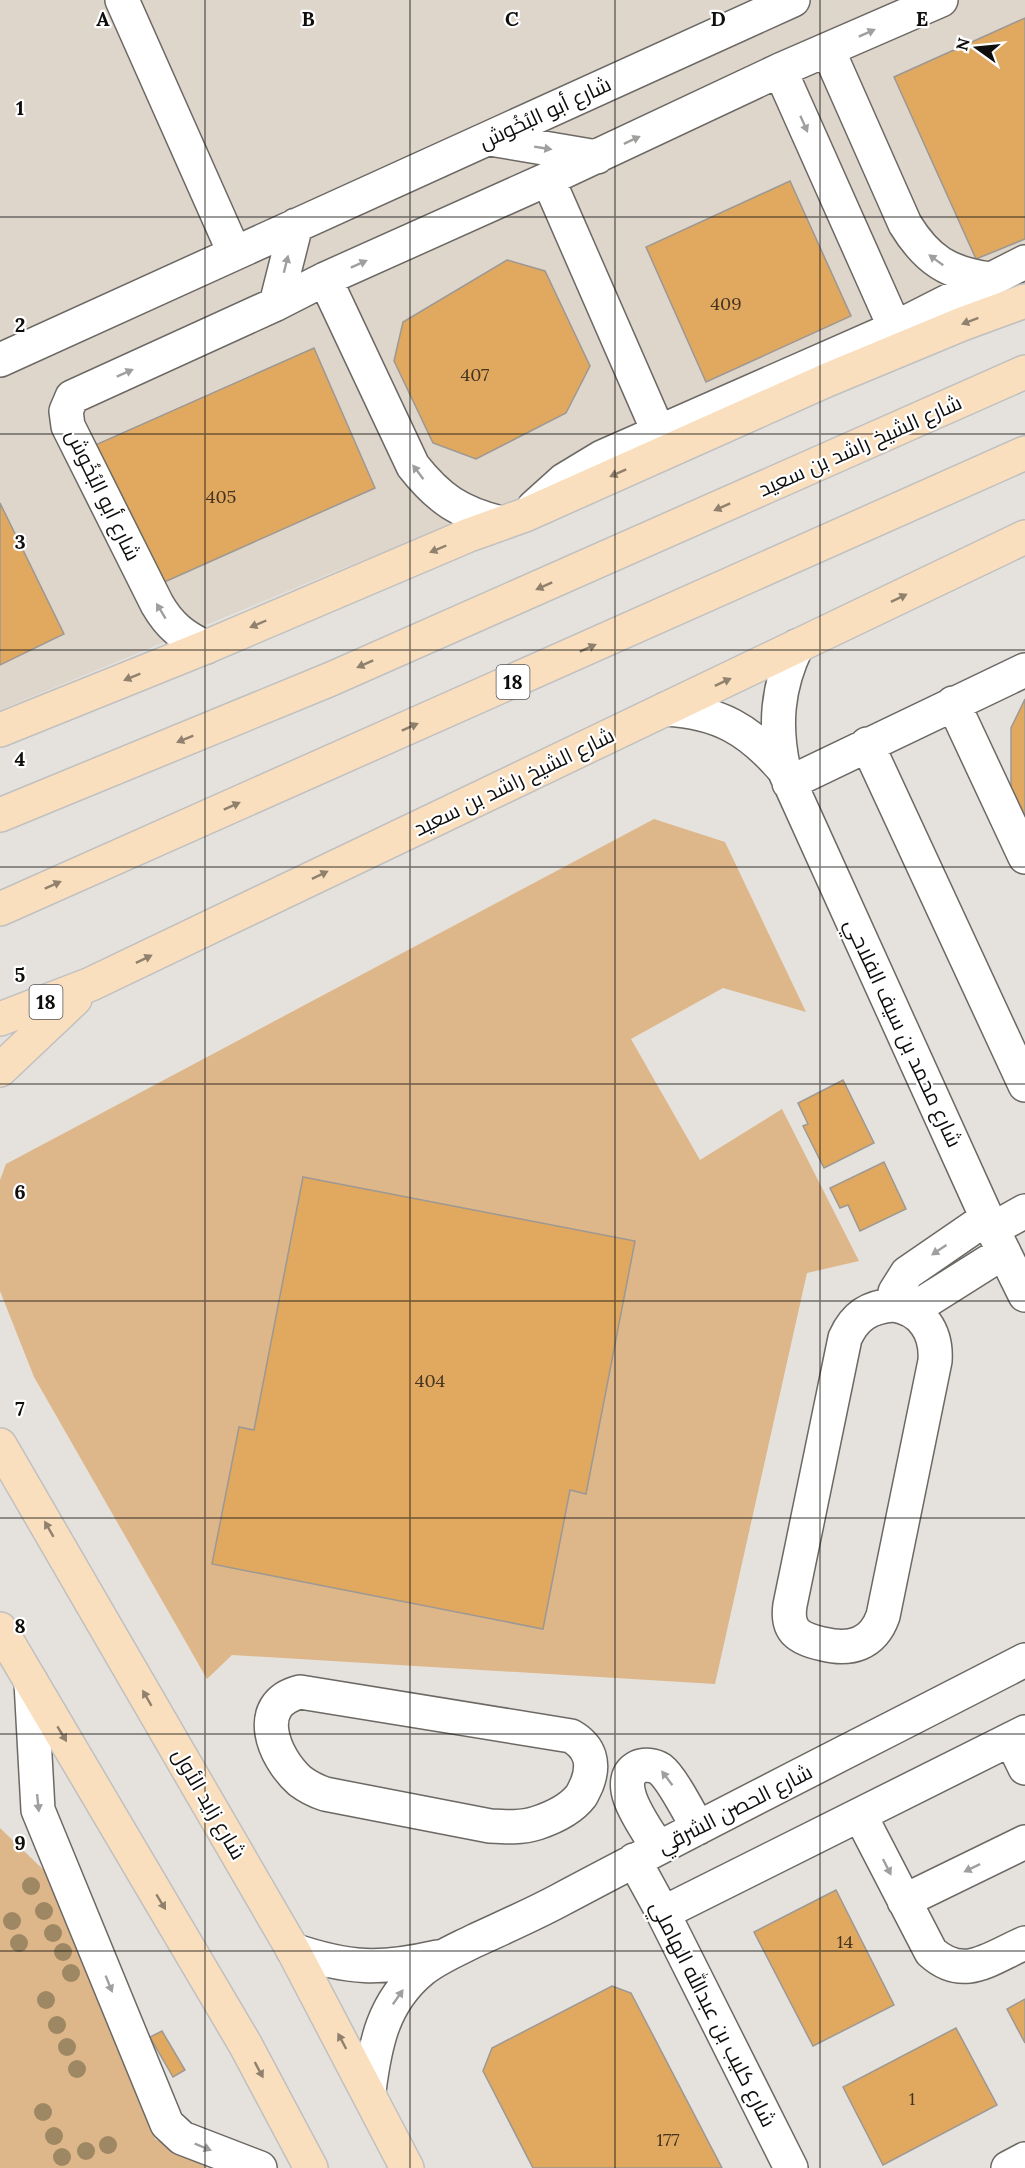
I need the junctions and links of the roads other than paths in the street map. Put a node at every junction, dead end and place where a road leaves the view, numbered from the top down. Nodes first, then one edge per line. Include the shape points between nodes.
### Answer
1 (122, 0) edge
2 (941, 0) edge
3 (781, 2) edge
4 (828, 50) junction
5 (780, 70) junction
6 (490, 139) junction
7 (597, 157) junction
8 (548, 179) junction
9 (296, 225) junction
10 (234, 252) junction
11 (1025, 262) edge
12 (325, 279) junction
13 (991, 279) junction
14 (1025, 301) edge
15 (276, 304) junction
16 (895, 328) junction
17 (0, 360) edge
18 (1025, 372) edge
19 (659, 433) junction
20 (1025, 453) edge
21 (513, 519) junction
22 (1025, 537) edge
23 (797, 646) junction
24 (206, 647) junction
25 (1025, 670) edge
26 (953, 703) junction
27 (666, 709) junction
28 (0, 730) edge
29 (867, 744) junction
30 (786, 776) junction
31 (0, 815) edge
32 (1025, 857) edge
33 (0, 909) edge
34 (91, 984) junction
35 (1, 1019) edge
36 (0, 1070) edge
37 (1025, 1085) edge
38 (1025, 1211) edge
39 (995, 1233) junction
40 (1025, 1295) edge
41 (902, 1307) junction
42 (0, 1445) edge
43 (0, 1629) edge
44 (1025, 1660) edge
45 (31, 1682) junction
46 (1018, 1735) edge
47 (591, 1763) junction
48 (1025, 1768) edge
49 (630, 1774) junction
50 (860, 1815) junction
51 (698, 1828) junction
52 (1025, 1842) edge
53 (646, 1854) junction
54 (904, 1901) junction
55 (663, 1913) junction
56 (1025, 1943) edge
57 (293, 1950) junction
58 (445, 1955) junction
59 (369, 2091) junction
60 (1025, 2160) edge
61 (260, 2168) edge
62 (311, 2168) edge
63 (408, 2168) edge
64 (791, 2168) edge
65 (1008, 2168) edge

1 - 10 street
4 -> 2 street, شارع أبو البُخُوش
3 - 6 street, شارع أبو البُخُوش
4 - 5 street, شارع أبو البُخُوش
13 -> 4 street via 969,277 949,269 916,242
7 -> 5 street, شارع أبو البُخُوش
5 -> 16 street
6 -> 7 street
6 - 9 street, شارع أبو البُخُوش
7 - 8 street, شارع أبو البُخُوش
12 -> 8 street, شارع أبو البُخُوش
8 - 19 street
9 - 10 street, شارع أبو البُخُوش
15 -> 9 street
10 - 17 street, شارع أبو البُخُوش
11 - 13 street
12 - 15 street, شارع أبو البُخُوش
21 -> 12 street via 475,516 451,504 413,466
13 - 16 street
14 -> 21 main road via 827,380
24 -> 15 street, شارع أبو البُخُوش via 177,631 165,618 68,426 66,411 72,397
16 - 19 street
18 -> 31 main road, شارع الشيخ راشد بن سعيد via 331,679
19 - 21 street via 582,468
33 -> 20 main road, 18
21 -> 24 main road
23 -> 22 main road, شارع الشيخ راشد بن سعيد / 18
27 -> 23 main road, شارع الشيخ راشد بن سعيد / 18
23 - 30 street, شارع محمد بن سيف الفلاحي via 778,707 779,749
24 -> 28 main road
25 - 26 street
26 - 29 street
26 - 32 street
27 - 30 street, شارع محمد بن سيف الفلاحي via 710,715 730,724 766,749
34 -> 27 main road, شارع الشيخ راشد بن سعيد / 18
29 - 30 street
29 - 37 street
30 - 39 street, شارع محمد بن سيف الفلاحي
34 - 35 main road, شارع الشيخ راشد بن سعيد / 18
34 - 36 main road
38 - 39 street
39 - 40 street, شارع محمد بن سيف الفلاحي
39 - 41 street
41 - 41 street via 880,1306 858,1317 845,1338 788,1615 791,1626 806,1641 833,1647 855,1646 873,1635 883,1616 935,1361 934,1337 922,1318
57 -> 42 main road, شارع زايد الأول
43 - 45 main road
44 - 51 street, شارع الحصن الشرقي
45 -> 61 street via 38,1810 167,2124 182,2138
45 -> 62 main road via 245,2044
46 - 48 street
46 - 50 street
47 - 47 street via 589,1752 571,1736 312,1692 290,1695 280,1702 270,1722 271,1734 285,1763 313,1789 490,1826 513,1827 557,1815 581,1796 591,1774
47 - 49 street
51 -> 49 street via 660,1769 650,1765 638,1767
49 - 53 street, شارع كليب بن عبدالله الهاملي via 628,1796
50 -> 54 street
50 - 55 street
51 - 53 street, شارع الحصن الشرقي
52 -> 54 street
53 - 55 street, شارع كليب بن عبدالله الهاملي
53 - 58 street, شارع الحصن الشرقي
54 - 56 street via 931,1952 955,1967 970,1967
55 - 64 street, شارع كليب بن عبدالله الهاملي
57 - 58 street, شارع الحصن الشرقي via 353,1966 384,1967
59 -> 57 main road, شارع زايد الأول
59 -> 58 street, شارع الحصن الشرقي via 378,2036 388,2011 422,1970
59 - 63 main road, شارع زايد الأول
60 - 65 street

